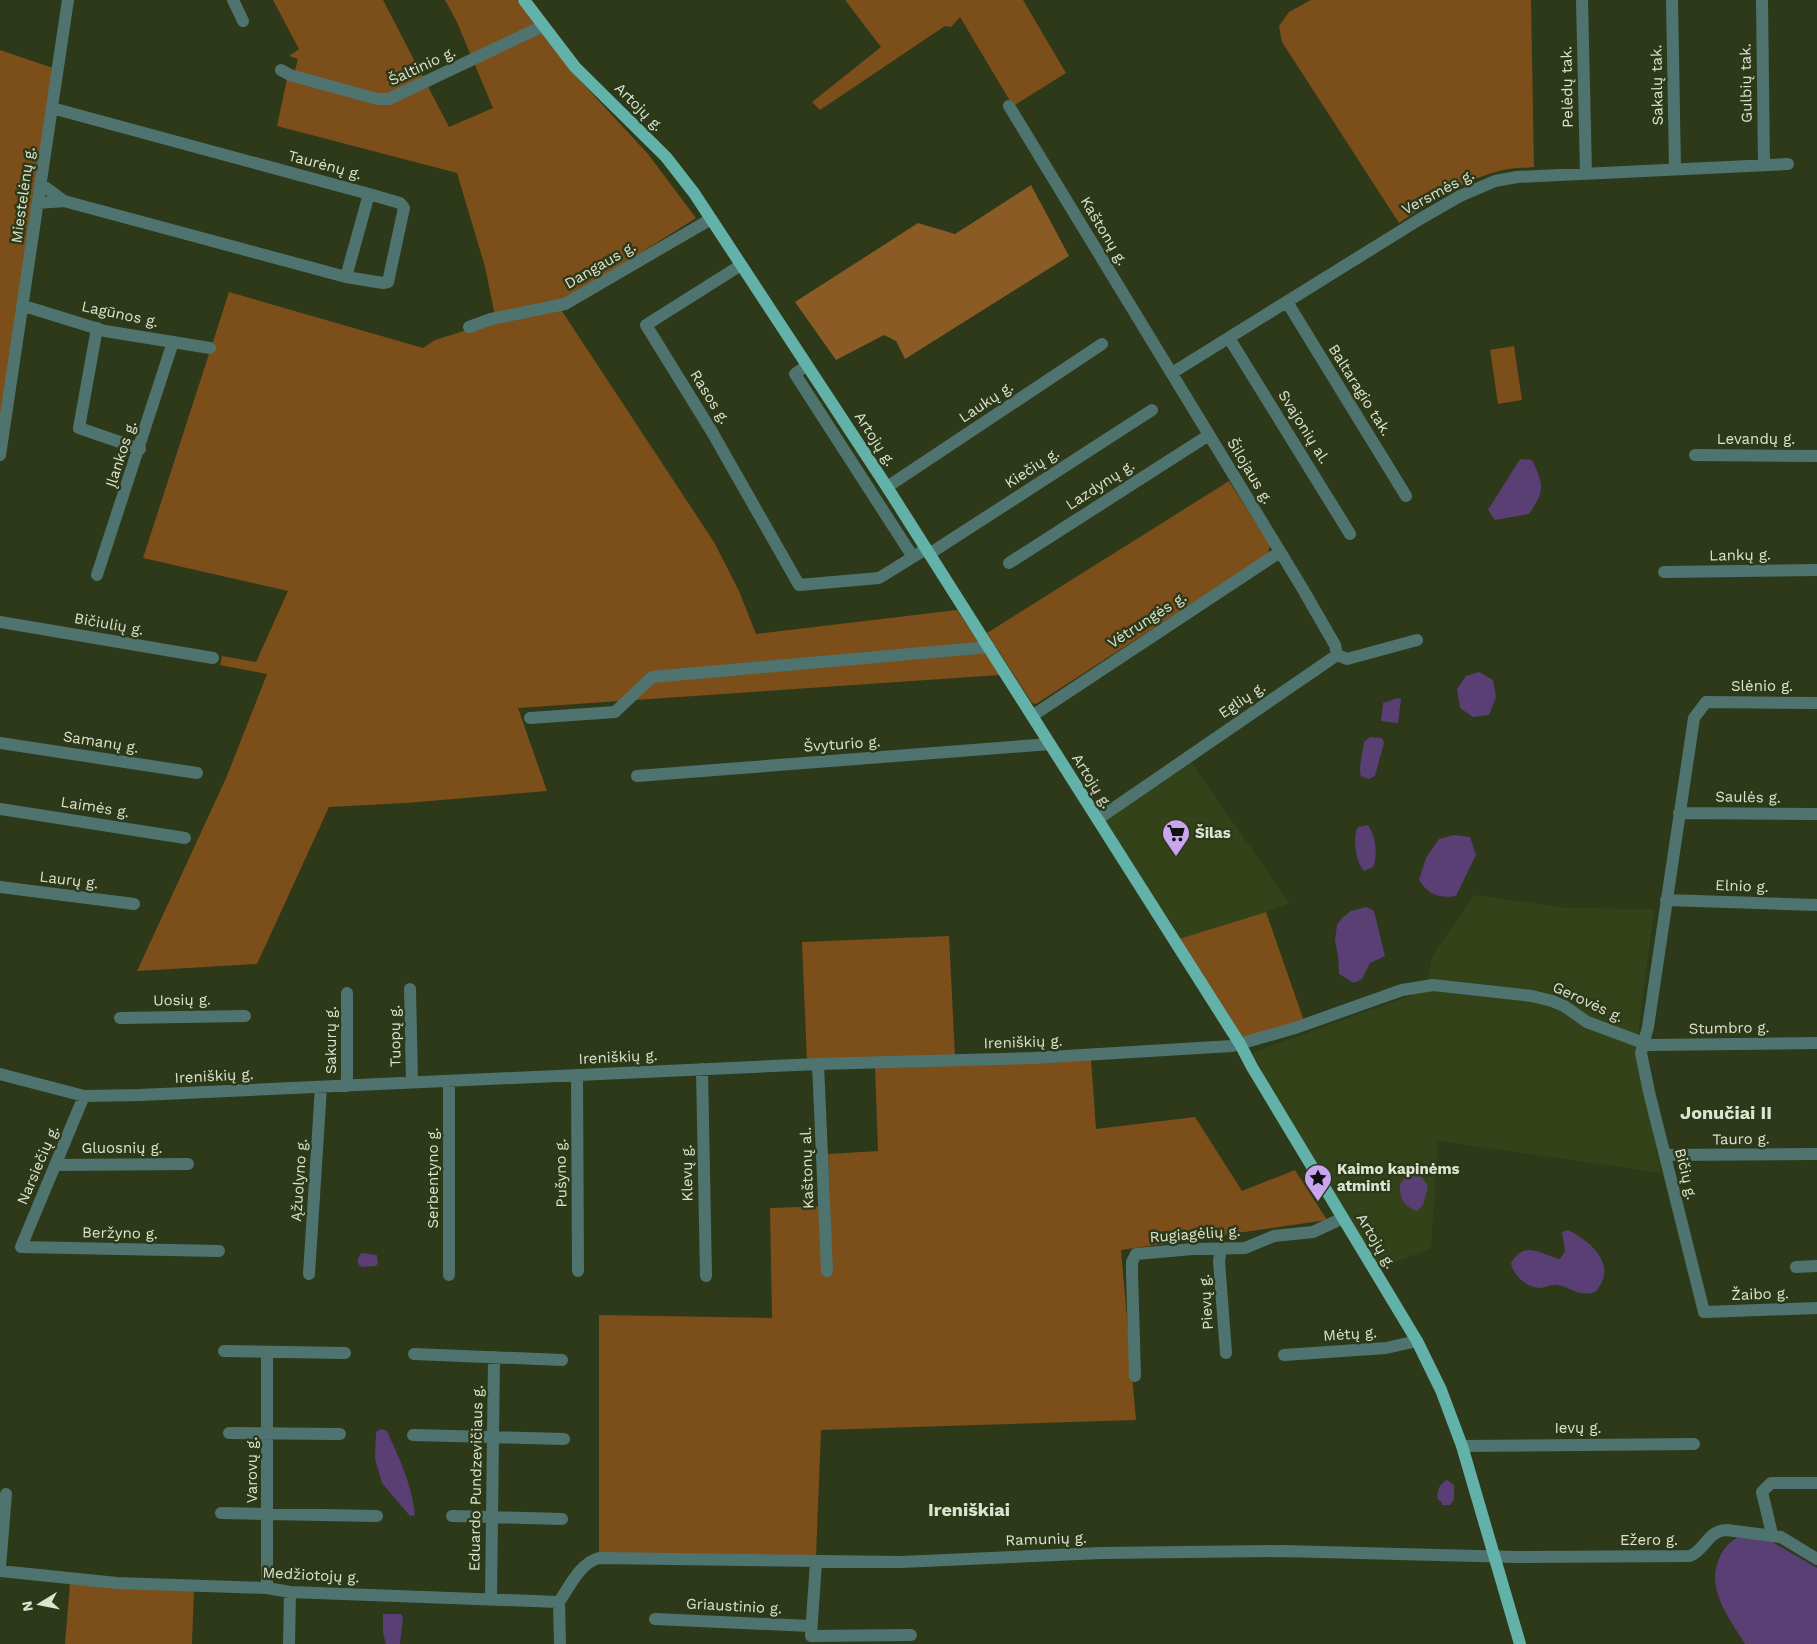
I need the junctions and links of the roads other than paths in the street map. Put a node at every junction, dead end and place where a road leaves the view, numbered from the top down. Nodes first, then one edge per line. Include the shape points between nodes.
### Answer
1 (68, 0) edge
2 (233, 0) edge
3 (524, 0) edge
4 (1582, 0) edge
5 (1672, 0) edge
6 (1762, 0) edge
7 (243, 21) dead end
8 (542, 26) junction
9 (281, 70) dead end
10 (1009, 106) dead end
11 (52, 108) junction
12 (1788, 164) dead end
13 (1764, 165) junction
14 (1675, 170) junction
15 (1586, 173) junction
16 (41, 184) junction
17 (369, 194) junction
18 (64, 201) junction
19 (38, 203) junction
20 (711, 219) junction
21 (741, 265) junction
22 (346, 277) junction
23 (1287, 302) junction
24 (24, 306) junction
25 (469, 327) dead end
26 (97, 328) junction
27 (1229, 338) junction
28 (173, 342) junction
29 (1102, 344) dead end
30 (210, 348) dead end
31 (807, 365) junction
32 (1172, 373) junction
33 (1152, 410) dead end
34 (1209, 434) junction
35 (140, 448) junction
36 (0, 455) edge
37 (1695, 456) dead end
38 (1817, 456) edge
39 (887, 487) junction
40 (1406, 496) dead end
41 (1350, 534) dead end
42 (928, 552) junction
43 (1280, 552) junction
44 (913, 557) junction
45 (1009, 563) dead end
46 (1817, 570) edge
47 (1664, 572) dead end
48 (97, 575) dead end
49 (799, 585) joint
50 (0, 622) edge
51 (1417, 640) dead end
52 (989, 647) junction
53 (1337, 655) junction
54 (213, 658) dead end
55 (1817, 703) edge
56 (1032, 716) junction
57 (530, 718) dead end
58 (0, 743) edge
59 (1050, 744) junction
60 (197, 773) dead end
61 (637, 776) dead end
62 (0, 809) edge
63 (1679, 812) junction
64 (1817, 814) edge
65 (1098, 820) junction
66 (185, 838) dead end
67 (0, 887) edge
68 (1666, 900) junction
69 (134, 904) dead end
70 (1817, 905) edge
71 (410, 989) dead end
72 (347, 994) dead end
73 (244, 1016) dead end
74 (120, 1018) dead end
75 (1642, 1043) junction
76 (1817, 1043) edge
77 (1240, 1044) junction
78 (818, 1064) junction
79 (702, 1069) junction
80 (0, 1074) edge
81 (576, 1075) junction
82 (449, 1081) junction
83 (412, 1082) junction
84 (347, 1086) junction
85 (321, 1087) junction
86 (84, 1096) junction
87 (1817, 1154) edge
88 (1665, 1155) junction
89 (188, 1164) dead end
90 (55, 1165) junction
91 (1343, 1218) junction
92 (21, 1247) joint
93 (1221, 1249) junction
94 (219, 1251) dead end
95 (1817, 1266) edge
96 (1796, 1267) dead end
97 (578, 1271) dead end
98 (827, 1271) dead end
99 (309, 1274) dead end
100 (449, 1275) dead end
101 (706, 1276) dead end
102 (1817, 1308) edge
103 (1704, 1312) joint
104 (1417, 1342) junction
105 (224, 1351) dead end
106 (267, 1352) junction
107 (345, 1353) dead end
108 (1226, 1353) dead end
109 (414, 1354) dead end
110 (1284, 1355) dead end
111 (494, 1357) junction
112 (562, 1360) dead end
113 (1135, 1376) dead end
114 (229, 1433) dead end
115 (268, 1433) junction
116 (340, 1434) dead end
117 (413, 1435) dead end
118 (493, 1437) junction
119 (564, 1439) dead end
120 (1694, 1444) dead end
121 (1462, 1446) junction
122 (1817, 1483) edge
123 (6, 1494) dead end
124 (221, 1513) dead end
125 (268, 1514) junction
126 (377, 1516) dead end
127 (452, 1516) dead end
128 (492, 1517) junction
129 (562, 1519) dead end
130 (1772, 1534) junction
131 (1494, 1556) junction
132 (1817, 1559) edge
133 (816, 1562) junction
134 (0, 1567) edge
135 (0, 1571) edge
136 (267, 1588) junction
137 (290, 1592) junction
138 (491, 1598) junction
139 (559, 1602) junction
140 (655, 1619) dead end
141 (811, 1635) edge
142 (911, 1635) dead end
143 (290, 1644) edge
144 (560, 1644) edge
145 (1520, 1644) edge

1 - 11 street, Miestelėnų g.
2 - 7 street
3 - 8 main road, Artojų g.
4 - 15 street, Pelėdų tak.
5 - 14 street, Sakalų tak.
6 - 13 street, Gulbių tak.
8 - 9 street, Šaltinio g. via 389,99 377,99
8 - 20 main road, Artojų g. via 574,67 666,157
10 - 32 street, Kaštonų g.
11 - 16 street, Miestelėnų g.
11 - 17 street, Taurėnų g.
12 - 13 street, Versmės g.
13 - 14 street, Versmės g.
14 - 15 street, Versmės g.
15 - 23 street, Versmės g. via 1495,181 1460,196
16 - 18 street
16 - 19 street, Miestelėnų g.
17 - 22 street, Taurėnų g.
17 - 22 street via 400,202 404,208 388,282
18 - 19 street
18 - 22 street
19 - 24 street, Miestelėnų g.
20 - 21 main road, Artojų g.
20 - 25 street, Dangaus g. via 566,304 491,319
21 - 31 main road, Artojų g.
21 - 49 street, Rasos g. via 646,325 712,432
23 - 27 street, Versmės g.
23 - 40 street, Baltaragio tak.
24 - 26 street, Lagūnos g.
24 - 36 street, Miestelėnų g.
26 - 28 street, Lagūnos g.
26 - 35 street via 79,428
27 - 32 street, Versmės g.
27 - 41 street, Svajonių al.
28 - 30 street, Lagūnos g.
28 - 35 street, Įlankos g.
29 - 39 street, Laukų g.
31 - 39 main road, Artojų g.
31 - 44 street via 795,374
32 - 34 street, Šilojaus g.
33 - 42 street, Kiečių g.
34 - 43 street, Šilojaus g.
34 - 45 street, Lazdynų g.
35 - 48 street, Įlankos g.
37 - 38 street, Levandų g.
39 - 42 main road, Artojų g.
42 - 44 street, Kiečių g.
42 - 52 main road, Artojų g.
43 - 53 street, Šilojaus g. via 1336,645
43 - 56 street, Vėtrungės g.
44 - 49 street, Kiečių g. via 878,578
46 - 47 street, Lankų g.
50 - 54 street, Bičiulių g.
51 - 53 street via 1347,659
52 - 56 main road, Artojų g.
52 - 57 street via 652,677 615,712
53 - 65 street, Eglių g.
55 - 63 street, Slėnio g. via 1706,702 1694,718
56 - 59 main road, Artojų g.
58 - 60 street, Samanų g.
59 - 61 street, Švyturio g.
59 - 65 main road, Artojų g.
62 - 66 street, Laimės g.
63 - 64 street, Saulės g.
63 - 68 street
65 - 77 main road, Artojų g.
67 - 69 street, Laurų g.
68 - 70 street, Elnio g.
68 - 75 street via 1648,1028
71 - 83 street, Tuopų g.
72 - 84 street, Sakurų g.
73 - 74 street, Uosių g.
75 - 76 street, Stumbro g. via 1657,1046
75 - 77 street, Gerovės g. via 1587,1022 1552,1001 1433,985 1402,990
75 - 88 street, Bičių g. via 1648,1092
77 - 78 street, Ireniškių g. via 1033,1058
77 - 91 main road, Artojų g.
78 - 79 street, Ireniškių g.
78 - 98 street, Kaštonų al.
79 - 81 street, Ireniškių g.
79 - 101 street, Klevų g.
80 - 86 street, Ireniškių g.
81 - 82 street, Ireniškių g.
81 - 97 street, Pušyno g.
82 - 83 street, Ireniškių g.
82 - 100 street, Serbentyno g.
83 - 84 street, Ireniškių g.
84 - 85 street, Ireniškių g.
85 - 86 street, Ireniškių g.
85 - 99 street, Ąžuolyno g.
86 - 90 street, Narsiečių g.
87 - 88 street, Tauro g.
88 - 103 street, Bičių g.
89 - 90 street, Gluosnių g.
90 - 92 street, Narsiečių g.
91 - 93 street, Rugiagėlių g. via 1314,1232 1274,1236 1246,1248
91 - 104 main road, Artojų g.
92 - 94 street, Beržyno g.
93 - 108 street, Pievų g. via 1219,1261
93 - 113 street, Rugiagėlių g. via 1136,1254 1132,1262
95 - 96 street
102 - 103 street, Žaibo g.
104 - 110 street, Mėtų g. via 1386,1348
104 - 121 main road, Artojų g. via 1441,1390
105 - 106 street
106 - 107 street
106 - 115 street, Varovų g.
109 - 111 street
111 - 112 street
111 - 118 street, Eduardo Pundzevičiaus g.
114 - 115 street
115 - 116 street
115 - 125 street, Varovų g.
117 - 118 street
118 - 119 street
118 - 128 street, Eduardo Pundzevičiaus g.
120 - 121 street, Ievų g.
121 - 131 main road, Artojų g.
122 - 130 street via 1771,1484 1762,1492
123 - 134 street
124 - 125 street
125 - 126 street
125 - 136 street, Varovų g.
127 - 128 street
128 - 129 street
128 - 138 street, Eduardo Pundzevičiaus g.
130 - 131 street, Ežero g. via 1719,1530 1690,1556
130 - 132 street, Ežero g.
131 - 133 street, Ramunių g. via 1282,1551
131 - 145 main road, Artojų g.
133 - 139 street, Ramunių g. via 599,1558 583,1566
133 - 141 street
135 - 136 street, Medžiotojų g. via 118,1583
136 - 137 street, Medžiotojų g.
137 - 138 street, Medžiotojų g.
137 - 143 street
138 - 139 street, Medžiotojų g.
139 - 144 street
140 - 141 street, Griaustinio g.
141 - 142 street, Griaustinio g.

